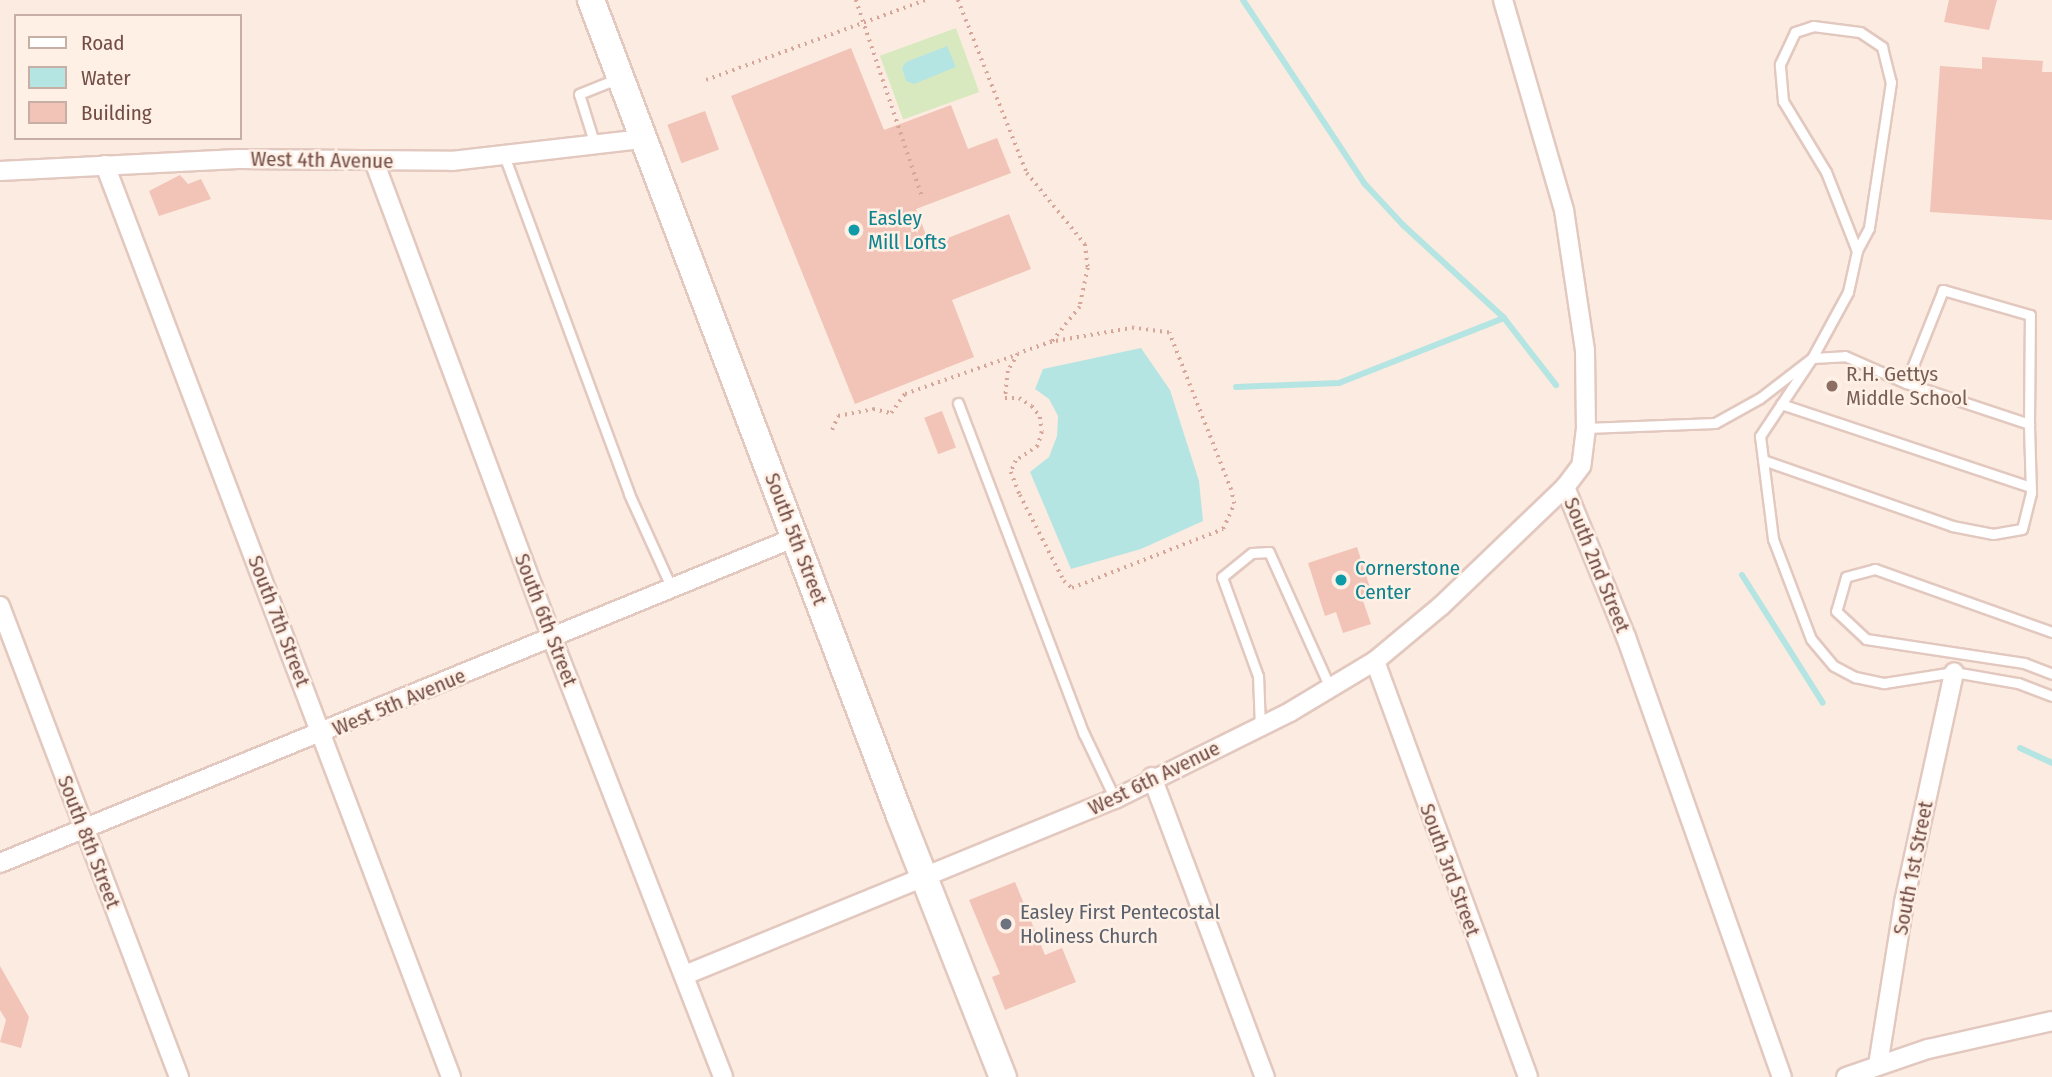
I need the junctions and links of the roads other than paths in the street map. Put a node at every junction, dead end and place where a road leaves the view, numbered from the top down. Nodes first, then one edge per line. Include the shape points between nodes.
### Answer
1 (592, 0) edge
2 (1503, 0) edge
3 (621, 78) junction
4 (643, 139) junction
5 (596, 148) junction
6 (505, 158) junction
7 (374, 161) junction
8 (105, 165) junction
9 (0, 170) edge
10 (1857, 251) junction
11 (1812, 358) junction
12 (1906, 383) junction
13 (958, 403) dead end
14 (1781, 404) junction
15 (2029, 424) junction
16 (1586, 428) junction
17 (1763, 460) junction
18 (1565, 487) junction
19 (2031, 487) junction
20 (796, 537) junction
21 (671, 590) junction
22 (0, 606) edge
23 (2052, 632) edge
24 (552, 638) junction
25 (1375, 662) junction
26 (1954, 672) junction
27 (2052, 674) edge
28 (1330, 688) junction
29 (2052, 696) edge
30 (1260, 727) junction
31 (323, 734) junction
32 (1152, 778) junction
33 (1115, 799) junction
34 (84, 830) junction
35 (0, 863) edge
36 (925, 880) junction
37 (685, 975) junction
38 (2052, 1021) edge
39 (1878, 1065) junction
40 (179, 1077) edge
41 (451, 1077) edge
42 (723, 1077) edge
43 (1003, 1077) edge
44 (1265, 1077) edge
45 (1528, 1077) edge
46 (1782, 1077) edge
47 (1846, 1077) edge

1 - 3 street, South 5th Street
2 - 16 street, South 2nd Street via 1564,211 1585,350
3 - 4 street, South 5th Street
3 - 5 lane via 579,94
4 - 5 street, West 4th Avenue
4 - 20 street, South 5th Street
5 - 6 street, West 4th Avenue
6 - 7 street, West 4th Avenue
6 - 21 lane via 629,494
7 - 8 street, West 4th Avenue via 238,159
7 - 24 street, South 6th Street
8 - 9 street, West 4th Avenue
8 - 31 street, South 7th Street
10 - 10 lane via 1869,228 1891,82 1882,47 1860,32 1813,26 1796,32 1780,64 1783,102 1826,172
10 - 11 lane via 1848,292
11 - 12 lane via 1845,356
11 - 14 lane
11 - 16 lane via 1760,398 1715,423
12 - 15 lane
12 - 15 lane via 1943,290 2030,315
13 - 33 lane via 1084,734
14 - 17 lane via 1760,436
14 - 19 lane
15 - 19 lane
16 - 18 street, South 2nd Street via 1581,466
17 - 19 lane via 1952,526 1993,534 2022,529
17 - 26 lane via 1773,539 1811,639 1834,666 1855,677 1884,683
18 - 25 street, West 6th Avenue via 1441,606
18 - 46 street, South 2nd Street via 1626,637
20 - 21 street, West 5th Avenue
20 - 36 street, South 5th Street
21 - 24 street, West 5th Avenue
22 - 34 street, South 8th Street
23 - 27 lane via 1875,569 1846,577 1836,611 1866,639 2024,663
24 - 31 street, West 5th Avenue
24 - 37 street, South 6th Street
25 - 28 street, West 6th Avenue
25 - 45 street, South 3rd Street
26 - 29 lane via 2018,683
26 - 39 street, South 1st Street via 1904,902
28 - 30 street, West 6th Avenue
28 - 30 lane via 1269,552 1252,553 1222,577 1258,676 1263,703
30 - 32 street, West 6th Avenue
31 - 34 street, West 5th Avenue
31 - 41 street, South 7th Street
32 - 33 street, West 6th Avenue
32 - 44 street
33 - 36 street, West 6th Avenue
34 - 35 street, West 5th Avenue
34 - 40 street, South 8th Street
36 - 37 street, West 6th Avenue
36 - 43 street, South 5th Street
37 - 42 street, South 6th Street
38 - 39 street
39 - 47 street

